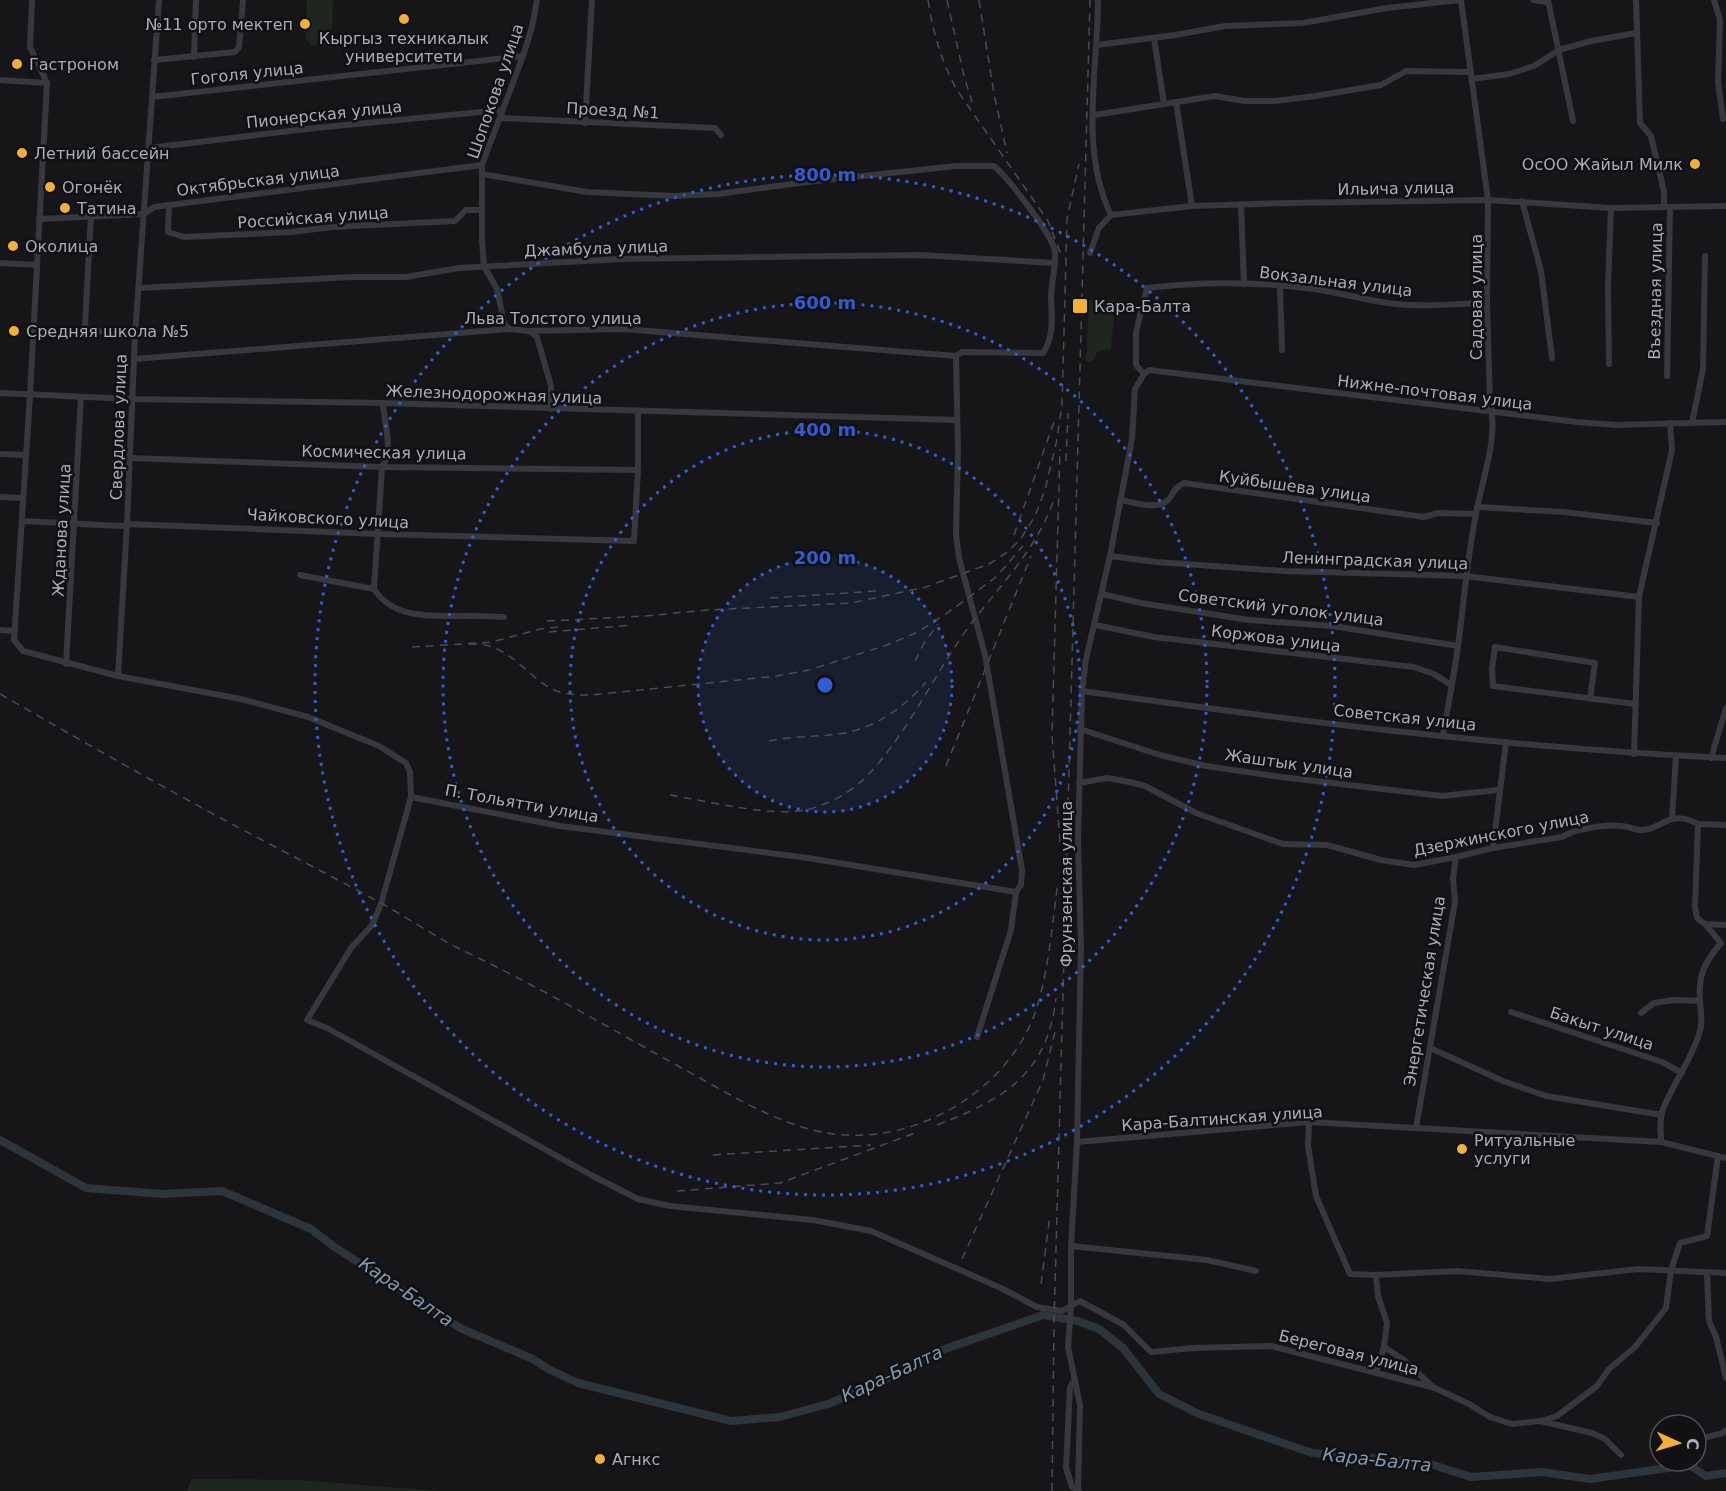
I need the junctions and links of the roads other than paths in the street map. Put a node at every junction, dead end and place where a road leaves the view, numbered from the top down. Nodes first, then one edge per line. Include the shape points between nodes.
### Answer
1 (32, 0) edge
2 (159, 0) edge
3 (196, 0) edge
4 (243, 0) edge
5 (537, 0) edge
6 (592, 0) edge
7 (1098, 0) edge
8 (1460, 0) edge
9 (1533, 0) edge
10 (1636, 0) edge
11 (1714, 0) edge
12 (1548, 1) edge
13 (1636, 33) junction
14 (1154, 38) junction
15 (1097, 45) junction
16 (1558, 50) junction
17 (523, 56) junction
18 (194, 57) junction
19 (154, 60) junction
20 (1471, 76) junction
21 (0, 80) edge
22 (47, 83) junction
23 (152, 97) junction
24 (1176, 102) junction
25 (1164, 104) junction
26 (502, 110) junction
27 (1094, 115) junction
28 (501, 118) junction
29 (1724, 119) dead end
30 (1574, 121) dead end
31 (585, 123) junction
32 (721, 135) dead end
33 (148, 148) junction
34 (482, 165) junction
35 (482, 174) junction
36 (1488, 201) junction
37 (1522, 201) junction
38 (1241, 204) junction
39 (170, 205) junction
40 (1192, 206) junction
41 (1667, 206) junction
42 (1726, 206) edge
43 (1611, 208) junction
44 (482, 210) junction
45 (144, 214) junction
46 (1111, 215) junction
47 (91, 216) junction
48 (39, 219) junction
49 (1090, 253) dead end
50 (1705, 256) dead end
51 (0, 263) edge
52 (1054, 263) junction
53 (37, 265) junction
54 (484, 266) junction
55 (1244, 284) junction
56 (1280, 287) junction
57 (139, 288) junction
58 (1487, 302) junction
59 (509, 329) junction
60 (529, 331) junction
61 (135, 335) junction
62 (1282, 350) dead end
63 (956, 356) junction
64 (1552, 358) dead end
65 (134, 359) junction
66 (1609, 364) dead end
67 (1144, 374) junction
68 (1667, 376) dead end
69 (0, 393) edge
70 (30, 395) junction
71 (81, 397) junction
72 (132, 399) junction
73 (383, 403) junction
74 (551, 409) junction
75 (638, 412) junction
76 (1492, 413) junction
77 (957, 420) junction
78 (1726, 422) edge
79 (1670, 423) junction
80 (1692, 423) junction
81 (0, 454) edge
82 (26, 455) junction
83 (130, 458) junction
84 (382, 467) junction
85 (638, 470) junction
86 (0, 497) edge
87 (23, 498) junction
88 (1120, 500) junction
89 (1477, 507) junction
90 (1476, 514) junction
91 (22, 521) junction
92 (1657, 523) junction
93 (75, 524) junction
94 (128, 524) junction
95 (379, 534) junction
96 (1110, 556) junction
97 (300, 575) dead end
98 (1465, 576) junction
99 (374, 589) junction
100 (1102, 594) junction
101 (1639, 597) junction
102 (504, 617) dead end
103 (1095, 625) junction
104 (0, 630) edge
105 (15, 631) junction
106 (1458, 646) junction
107 (66, 664) junction
108 (118, 676) junction
109 (1451, 685) junction
110 (1082, 691) junction
111 (1590, 699) junction
112 (1635, 704) junction
113 (1726, 708) edge
114 (1080, 729) junction
115 (1443, 735) junction
116 (1506, 742) junction
117 (1634, 754) junction
118 (1676, 756) junction
119 (1711, 758) junction
120 (1726, 758) edge
121 (1079, 783) junction
122 (1498, 790) junction
123 (411, 797) junction
124 (1672, 818) junction
125 (1698, 824) junction
126 (1726, 825) edge
127 (1493, 848) junction
128 (1456, 857) junction
129 (1016, 892) junction
130 (1705, 924) junction
131 (1726, 925) edge
132 (1700, 1001) junction
133 (1511, 1012) dead end
134 (1641, 1013) dead end
135 (977, 1037) dead end
136 (1430, 1048) junction
137 (1682, 1073) junction
138 (1662, 1115) junction
139 (1309, 1122) junction
140 (1416, 1128) junction
141 (1077, 1142) junction
142 (1661, 1142) junction
143 (1718, 1156) junction
144 (1726, 1158) edge
145 (1071, 1246) junction
146 (1671, 1270) junction
147 (1256, 1271) dead end
148 (1707, 1273) junction
149 (1726, 1273) edge
150 (1376, 1275) junction
151 (1071, 1307) junction
152 (1384, 1347) junction
153 (1376, 1373) junction
154 (1726, 1378) edge
155 (1074, 1379) junction
156 (1435, 1388) junction
157 (1540, 1421) junction
158 (1726, 1430) edge
159 (1708, 1437) edge
160 (1621, 1455) dead end
161 (1079, 1490) edge

1 - 22 street via 30,47
2 - 19 street, Свердлова улица
3 - 18 street
4 - 18 street via 237,50
5 - 17 street, Шопокова улица
6 - 31 street
7 - 15 street
8 - 14 street via 1303,22 1225,26
8 - 20 street, Садовая улица
9 - 12 street
10 - 13 street, Въездная улица
11 - 29 street via 1720,20 1718,82
12 - 16 street
13 - 16 street
13 - 41 street, Въездная улица via 1640,123 1651,136
14 - 15 street
14 - 25 street
15 - 27 street
16 - 20 street via 1525,69 1496,77
16 - 30 street
17 - 23 street, Гоголя улица
17 - 26 street, Шопокова улица
18 - 19 street
19 - 23 street, Свердлова улица
20 - 24 street via 1406,71 1381,85 1275,101 1215,96
20 - 36 street, Садовая улица
21 - 22 street
22 - 48 street
23 - 33 street, Свердлова улица
24 - 25 street
24 - 40 street
25 - 27 street
26 - 28 street, Шопокова улица
26 - 33 street, Пионерская улица
27 - 46 street via 1094,156 1103,199
28 - 31 street, Проезд №1
28 - 34 street, Шопокова улица
31 - 32 street, Проезд №1 via 715,128
33 - 45 street, Свердлова улица
34 - 35 street, Шопокова улица
34 - 39 street, Октябрьская улица
35 - 44 street, Шопокова улица
35 - 52 street via 587,192 674,196 956,166 994,166 1052,242
36 - 37 street, Ильича улица
36 - 38 street, Ильича улица
36 - 58 street, Садовая улица
37 - 43 street, Ильича улица
37 - 64 street via 1541,271
38 - 40 street, Ильича улица
38 - 55 street
39 - 44 street, Российская улица via 168,232 184,237 454,221 466,210
39 - 45 street, Октябрьская улица via 154,207
40 - 46 street, Ильича улица
41 - 42 street, Ильича улица
41 - 43 street, Ильича улица
41 - 68 street, Въездная улица
43 - 66 street
44 - 54 street, Шопокова улица
45 - 47 street, Октябрьская улица
45 - 57 street, Свердлова улица
46 - 49 street via 1099,228
47 - 48 street, Октябрьская улица
47 - 61 street via 85,325 88,330
48 - 53 street
50 - 80 street via 1702,369
51 - 53 street
52 - 54 street, Джамбула улица via 920,255 621,259
52 - 63 street, Льва Толстого улица via 1052,326 1043,353 962,352
53 - 70 street
54 - 57 street, Джамбула улица via 406,277
54 - 59 street, Шопокова улица
55 - 56 street, Вокзальная улица
55 - 67 street, Вокзальная улица via 1147,288 1136,332 1136,365
56 - 58 street, Вокзальная улица via 1315,289 1389,303
56 - 62 street
57 - 61 street, Свердлова улица
58 - 76 street, Садовая улица
59 - 60 street, Льва Толстого улица
59 - 65 street, Льва Толстого улица
60 - 63 street, Льва Толстого улица via 624,329
60 - 74 street via 537,337 551,386
61 - 65 street, Свердлова улица
63 - 77 street
65 - 72 street, Свердлова улица
67 - 76 street, Нижне-почтовая улица via 1149,370
67 - 88 street, Фрунзенская улица via 1135,389 1132,439
69 - 70 street, Железнодорожная улица
70 - 71 street, Железнодорожная улица
70 - 82 street
71 - 72 street, Железнодорожная улица
71 - 93 street, Жданова улица
72 - 73 street, Железнодорожная улица
72 - 83 street, Свердлова улица
73 - 74 street, Железнодорожная улица
73 - 84 street via 388,441 387,460
74 - 75 street, Железнодорожная улица
75 - 77 street, Железнодорожная улица
75 - 85 street
76 - 79 street, Нижне-почтовая улица via 1616,424
76 - 89 street, Садовая улица via 1490,447
77 - 129 street via 959,558 985,655 1021,861 1022,879
78 - 80 street, Нижне-почтовая улица
79 - 80 street, Нижне-почтовая улица
79 - 92 street via 1672,450
81 - 82 street
82 - 87 street
83 - 84 street, Космическая улица
83 - 94 street, Свердлова улица
84 - 85 street, Космическая улица
84 - 95 street
85 - 95 street, Чайковского улица via 634,541
86 - 87 street
87 - 91 street
88 - 90 street, Куйбышева улица via 1159,504 1184,483 1424,517 1438,513
88 - 96 street, Фрунзенская улица
89 - 90 street, Садовая улица
89 - 92 street
90 - 98 street, Садовая улица
91 - 93 street, Чайковского улица
91 - 105 street
92 - 101 street
93 - 94 street, Чайковского улица
93 - 107 street, Жданова улица
94 - 95 street, Чайковского улица
94 - 108 street, Свердлова улица
95 - 99 street
96 - 98 street, Ленинградская улица via 1284,571
96 - 100 street, Фрунзенская улица
97 - 99 street
98 - 101 street, Ленинградская улица
98 - 106 street, Садовая улица
99 - 102 street via 393,608 414,614
100 - 103 street, Фрунзенская улица
100 - 106 street, Советский уголок улица via 1249,620 1334,626
101 - 112 street
103 - 109 street, Коржова улица via 1154,637 1414,667
103 - 110 street, Фрунзенская улица
104 - 105 street
105 - 107 street via 14,640 23,651
106 - 109 street, Садовая улица
107 - 108 street
108 - 123 street via 241,699 308,717 379,746 406,763
109 - 115 street, Садовая улица
110 - 114 street, Фрунзенская улица
110 - 115 street, Советская улица
111 - 111 street via 1493,686 1495,647 1595,663
111 - 112 street
112 - 117 street
113 - 119 street
114 - 121 street, Фрунзенская улица
114 - 122 street, Жаштык улица via 1206,766 1281,777 1442,796
115 - 116 street, Советская улица
116 - 117 street, Советская улица
116 - 122 street
117 - 118 street, Советская улица
118 - 119 street, Советская улица
118 - 124 street
119 - 120 street, Советская улица
121 - 128 street, Дзержинского улица via 1107,778 1145,786 1196,813 1283,844 1327,845 1381,860 1414,864
121 - 141 street, Фрунзенская улица
122 - 127 street
123 - 129 street, П. Тольятти улица via 560,826 808,858
123 - 151 street via 372,925 351,948 307,1020 638,1199 670,1206 813,1220 871,1231 1037,1307 1062,1311
124 - 125 street, Дзержинского улица
124 - 127 street, Дзержинского улица via 1643,830 1619,825
125 - 126 street
125 - 130 street via 1695,908 1697,918
127 - 128 street, Дзержинского улица
128 - 136 street, Энергетическая улица via 1455,903
129 - 135 street via 1011,930
130 - 131 street
130 - 132 street via 1721,943 1702,971
132 - 134 street via 1654,1003
132 - 137 street via 1700,1033
133 - 137 street, Бакыт улица via 1662,1062
136 - 138 street via 1546,1096
136 - 140 street, Энергетическая улица
137 - 138 street
138 - 142 street
139 - 140 street, Кара-Балтинская улица
139 - 141 street, Кара-Балтинская улица
139 - 150 street via 1308,1146 1316,1196 1350,1274
140 - 142 street, Кара-Балтинская улица
141 - 145 street, Фрунзенская улица
142 - 143 street, Кара-Балтинская улица
143 - 144 street, Кара-Балтинская улица
143 - 146 street via 1707,1236 1680,1243
145 - 147 street via 1207,1260
145 - 151 street, Фрунзенская улица
146 - 148 street
146 - 150 street via 1638,1269 1550,1279 1457,1270
146 - 157 street via 1666,1308 1635,1347 1609,1369 1597,1386 1557,1416
148 - 149 street
148 - 154 street via 1709,1320
150 - 152 street via 1387,1323
151 - 153 street, Береговая улица via 1080,1301 1124,1325 1151,1352 1271,1346
151 - 155 street, Фрунзенская улица via 1068,1347
152 - 153 street
152 - 156 street
153 - 156 street, Береговая улица
155 - 161 street, Фрунзенская улица via 1080,1405
155 - 161 street via 1070,1387 1066,1468 1072,1487
156 - 157 street, Береговая улица via 1512,1424
157 - 160 street, Береговая улица via 1598,1436
158 - 159 street

